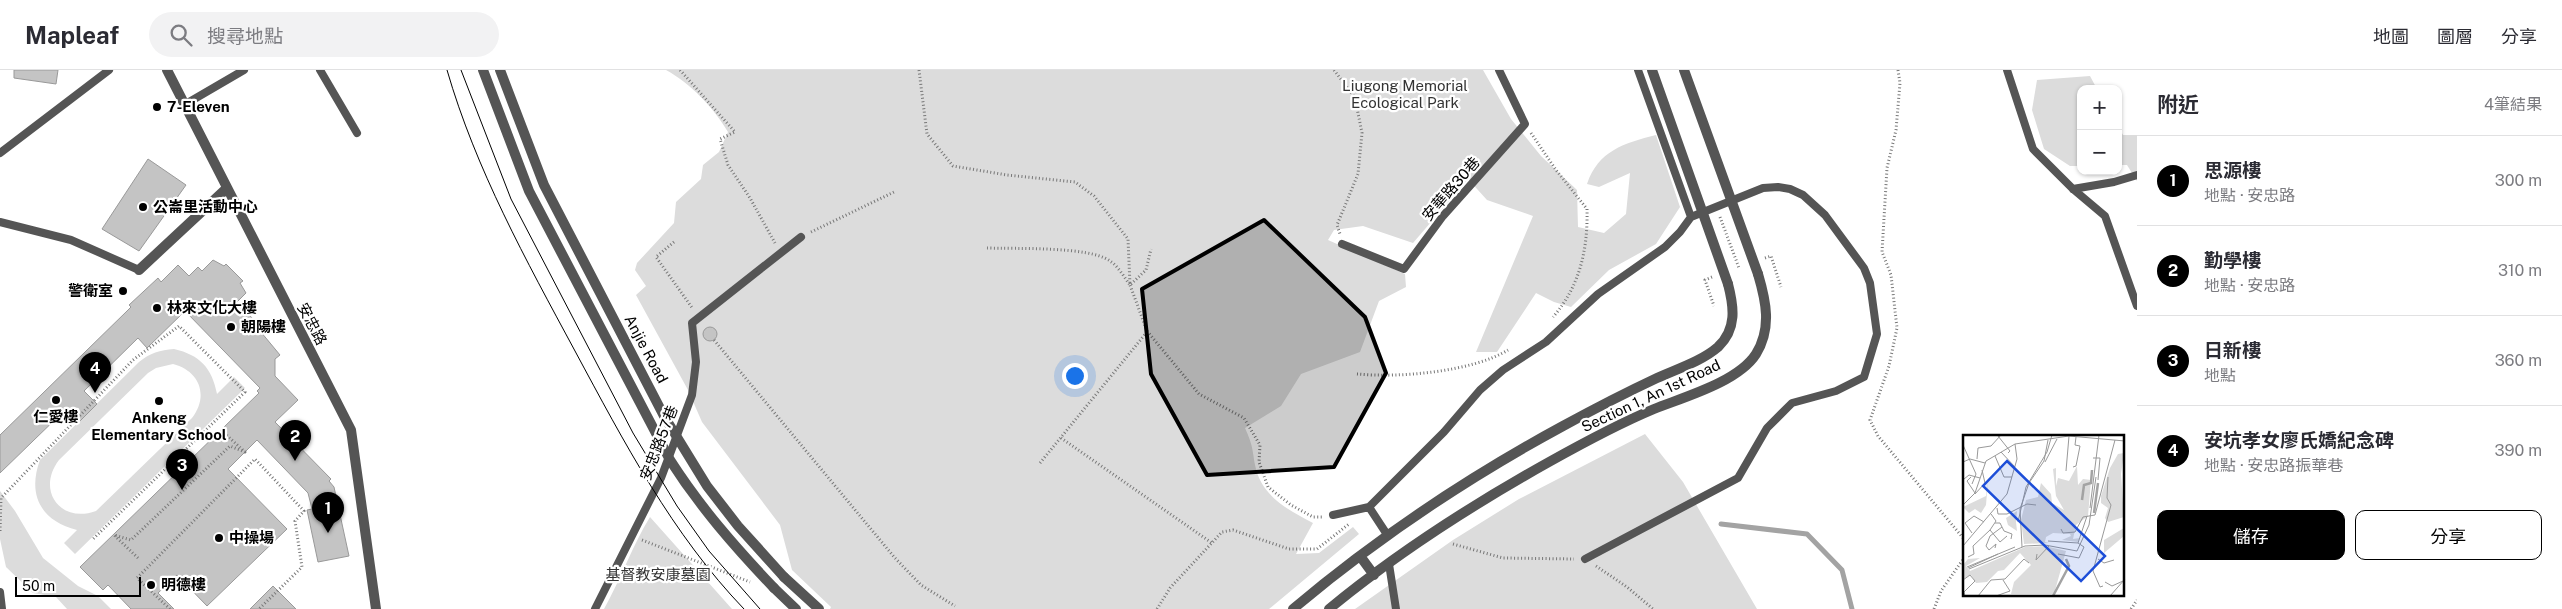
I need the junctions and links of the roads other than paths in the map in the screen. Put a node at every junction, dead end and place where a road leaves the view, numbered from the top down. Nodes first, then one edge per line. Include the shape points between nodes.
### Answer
1 (109, 70) edge
2 (166, 70) edge
3 (244, 70) edge
4 (320, 70) edge
5 (483, 70) edge
6 (500, 70) edge
7 (1498, 70) edge
8 (1638, 70) edge
9 (1652, 70) edge
10 (1684, 70) edge
11 (2007, 70) edge
12 (184, 105) junction
13 (357, 132) dead end
14 (0, 153) edge
15 (2137, 175) edge
16 (226, 189) junction
17 (2073, 189) junction
18 (1690, 217) junction
19 (0, 222) edge
20 (801, 237) road end
21 (1342, 244) road end
22 (139, 270) joint
23 (2137, 306) edge
24 (1368, 507) junction
25 (1333, 515) road end
26 (1388, 536) junction
27 (1360, 556) junction
28 (1585, 559) road end
29 (1389, 564) junction
30 (1374, 574) junction
31 (0, 592) edge
32 (2, 609) edge
33 (376, 609) edge
34 (595, 609) edge
35 (796, 609) edge
36 (819, 609) edge
37 (1293, 609) edge
38 (1329, 609) edge
39 (1396, 609) edge

1 - 14 lane
2 - 12 street, 安忠路
3 - 12 lane
4 - 13 lane
5 - 35 street, Anjie Road, bridge via 529,191 670,460 693,496 726,537
6 - 36 street, Anjie Road, bridge via 544,185 664,416 706,486 738,526 784,577
7 - 21 lane, 安華路30巷 via 1525,124 1443,216 1404,269
8 - 18 lane
9 - 26 street, Section 1, An 1st Road, bridge via 1728,284 1734,311 1727,336 1704,356 1562,426 1496,464
10 - 29 street, Section 1, An 1st Road, bridge via 1758,274 1768,315 1764,336 1755,354 1741,370 1722,381 1644,413 1526,475 1443,525
11 - 17 lane via 2033,149
12 - 16 street, 安忠路
15 - 17 lane
16 - 22 street
16 - 33 street, 安忠路 via 351,430
17 - 23 lane via 2105,216
18 - 24 lane via 1665,247 1598,294 1546,342 1503,370 1480,390 1444,432
18 - 28 lane via 1763,188 1778,187 1803,196 1825,215 1853,251 1870,283 1877,334 1864,377 1836,391 1792,403 1766,428 1738,478
19 - 22 lane via 70,240
20 - 34 lane, 安忠路57巷 via 692,323 696,362 692,395 661,478
24 - 25 lane
24 - 26 lane
26 - 27 street, Section 1, An 1st Road
27 - 30 street
27 - 37 street, Section 1, An 1st Road
29 - 30 street, Section 1, An 1st Road
29 - 39 lane
30 - 38 street, Section 1, An 1st Road
31 - 32 lane

